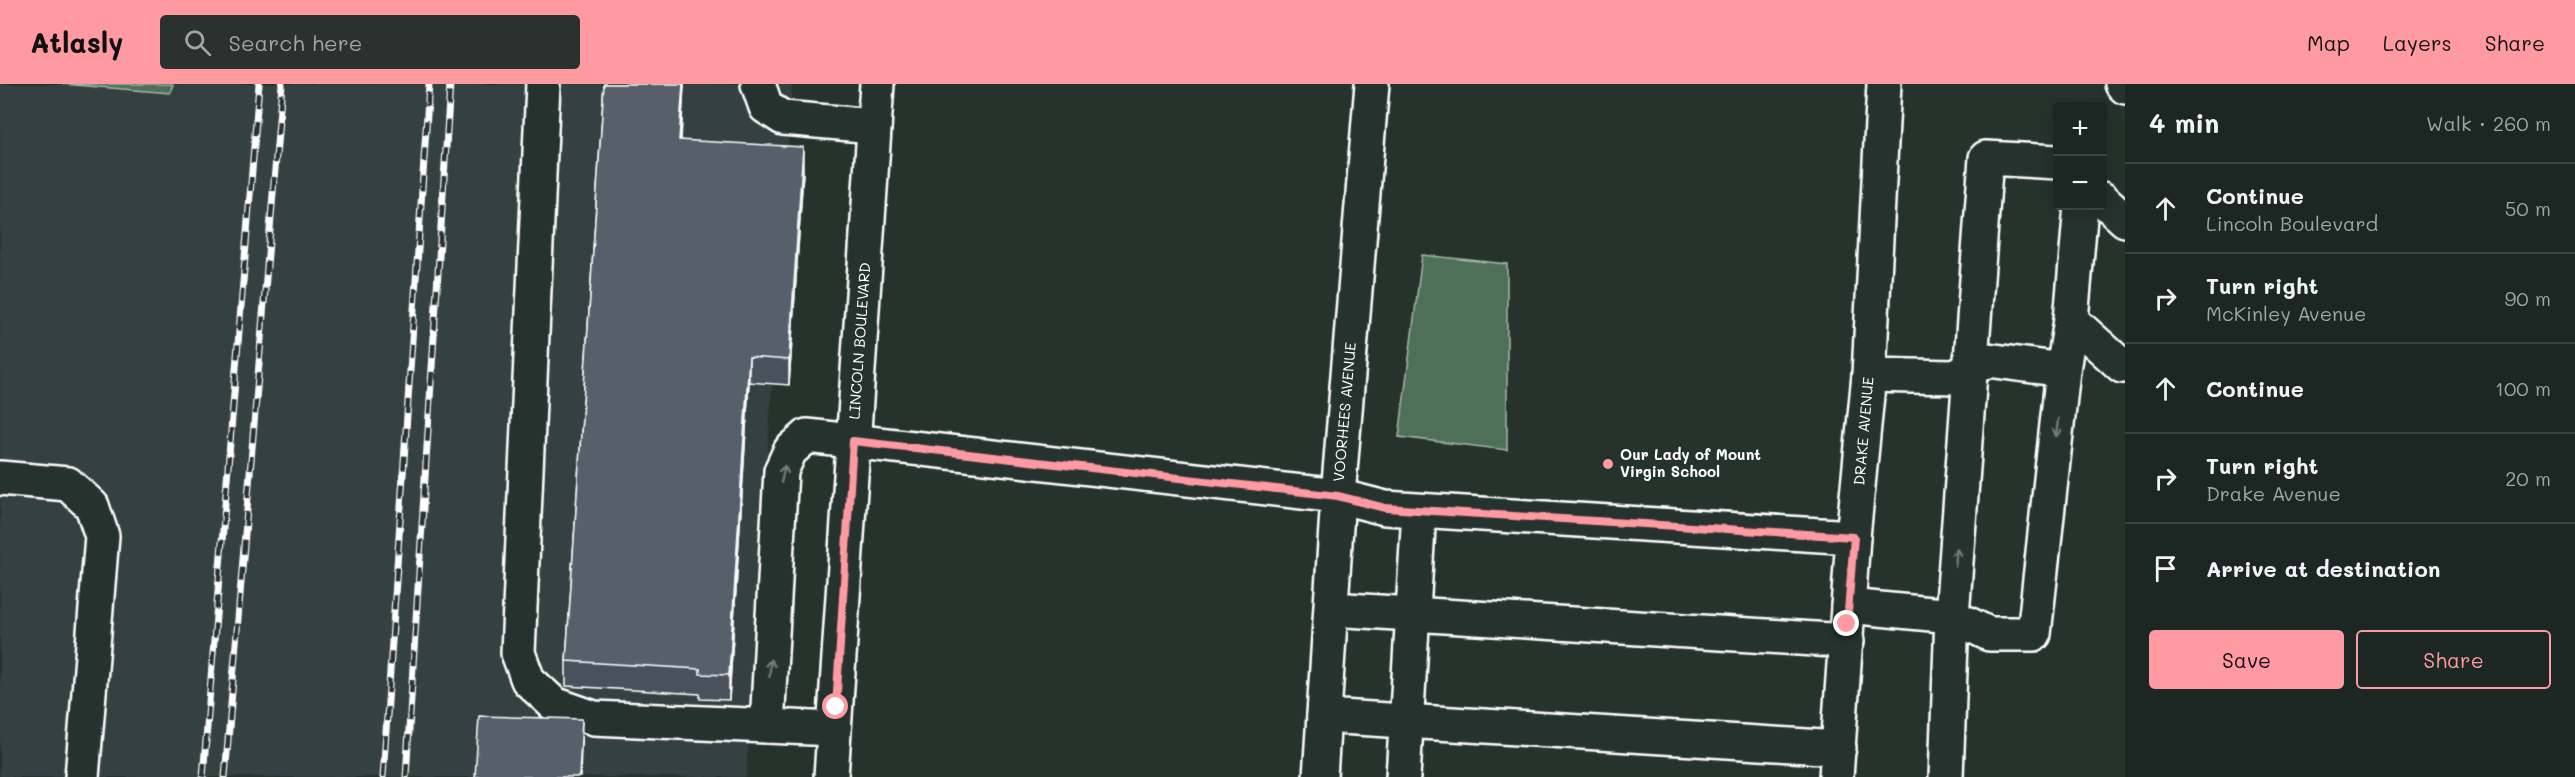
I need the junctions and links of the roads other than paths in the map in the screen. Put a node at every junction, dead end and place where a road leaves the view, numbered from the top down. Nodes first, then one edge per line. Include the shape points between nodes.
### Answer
1 (543, 84) edge
2 (758, 84) edge
3 (877, 84) edge
4 (1372, 84) edge
5 (1884, 84) edge
6 (1906, 84) edge
7 (1881, 116) junction
8 (874, 126) junction
9 (2053, 162) edge
10 (2107, 203) edge
11 (2081, 210) edge
12 (2125, 220) edge
13 (2071, 320) junction
14 (2125, 366) edge
15 (1970, 369) junction
16 (2063, 370) junction
17 (1869, 375) junction
18 (853, 441) junction
19 (0, 478) edge
20 (1338, 496) junction
21 (1419, 511) junction
22 (1854, 537) junction
23 (1848, 606) junction
24 (1331, 609) junction
25 (1413, 613) junction
26 (1952, 616) junction
27 (1847, 641) junction
28 (1324, 716) junction
29 (1406, 720) junction
30 (767, 726) junction
31 (834, 729) junction
32 (1838, 763) edge
33 (82, 777) edge
34 (831, 777) edge
35 (1320, 777) edge
36 (1403, 777) edge
37 (1946, 777) edge

1 - 30 street via 518,653 528,680 554,704 594,717
2 - 8 street via 766,107 783,118
3 - 8 street, LINCOLN BOULEVARD
4 - 20 street, VOORHEES AVENUE
5 - 7 street, DRAKE AVENUE
6 - 7 street
7 - 17 street, DRAKE AVENUE
8 - 18 street, LINCOLN BOULEVARD
9 - 15 street via 1986,158
10 - 12 street
11 - 13 street
13 - 14 street
13 - 16 street
15 - 16 street via 1988,360
15 - 17 street via 1955,377
26 -> 15 street
16 -> 26 street via 2034,634 1989,634
17 - 22 street, DRAKE AVENUE
18 - 20 street
30 -> 18 street via 781,471 790,451 807,436
18 - 31 street, LINCOLN BOULEVARD
19 - 33 street via 68,484 92,506 102,536
20 - 21 street via 1385,508
20 - 24 street, VOORHEES AVENUE
21 - 22 street
21 - 25 street
22 - 23 street, DRAKE AVENUE
23 - 26 street
23 - 27 street, DRAKE AVENUE
24 - 25 street
24 - 28 street, VOORHEES AVENUE
25 - 27 street
25 - 29 street
26 - 37 street
27 - 32 street, DRAKE AVENUE
28 - 29 street
28 - 35 street, VOORHEES AVENUE
29 - 32 street
29 - 36 street
30 - 31 street
31 - 34 street, LINCOLN BOULEVARD

